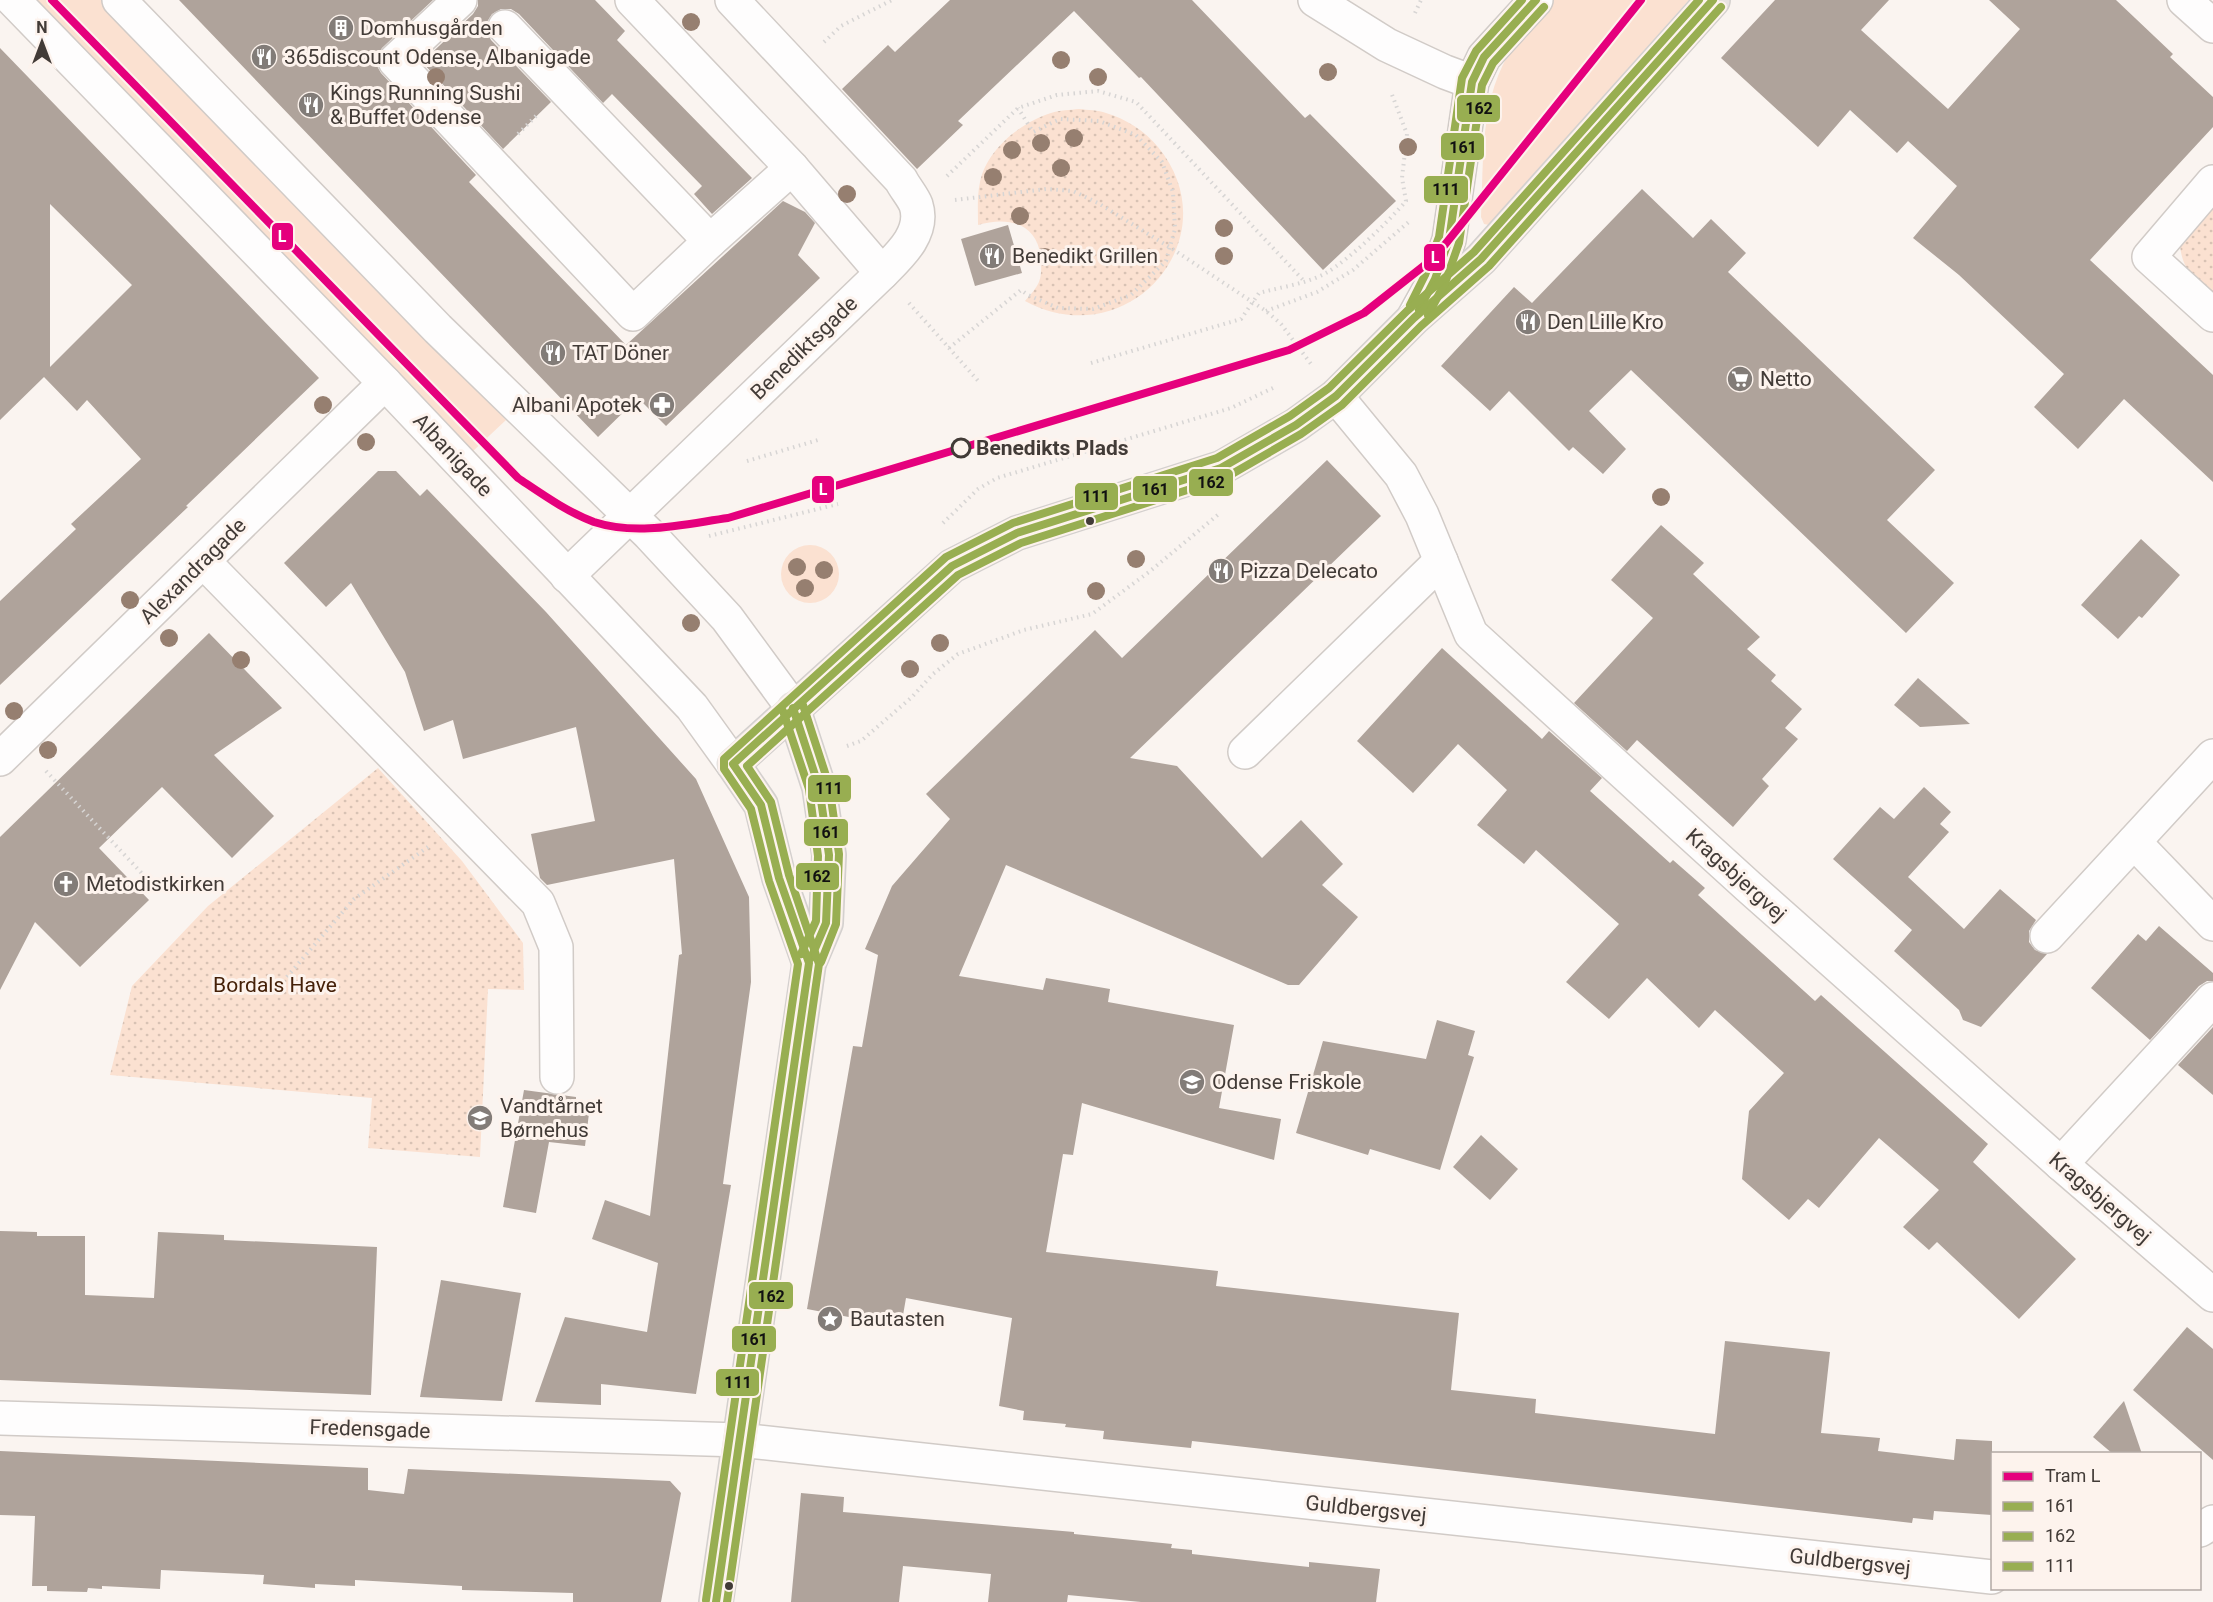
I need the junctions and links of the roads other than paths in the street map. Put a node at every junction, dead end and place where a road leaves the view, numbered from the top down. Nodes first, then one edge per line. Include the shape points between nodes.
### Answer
1 (13, 0) edge
2 (119, 0) edge
3 (460, 0) edge
4 (632, 0) edge
5 (732, 0) edge
6 (1315, 0) edge
7 (1536, 0) edge
8 (1713, 0) edge
9 (2184, 0) edge
10 (2213, 26) edge
11 (505, 27) dead end
12 (1472, 82) junction
13 (792, 168) junction
14 (2213, 182) edge
15 (710, 241) junction
16 (882, 273) junction
17 (2213, 315) edge
18 (1414, 318) junction
19 (385, 383) junction
20 (1336, 396) junction
21 (629, 515) junction
22 (203, 561) junction
23 (1441, 561) junction
24 (567, 576) junction
25 (793, 708) junction
26 (10, 751) edge
27 (1245, 752) dead end
28 (2213, 756) edge
29 (733, 764) junction
30 (2134, 842) junction
31 (2213, 924) edge
32 (2047, 936) dead end
33 (809, 963) junction
34 (2213, 999) edge
35 (557, 1077) dead end
36 (2061, 1164) junction
37 (2213, 1295) edge
38 (0, 1418) edge
39 (740, 1440) junction
40 (1991, 1577) edge
41 (716, 1602) edge

1 - 19 street, Albanigade
2 - 21 street, Albanigade via 438,329
3 - 15 street via 395,61 633,314
4 - 13 street
5 - 16 street, Benediktsgade via 901,180 916,205 914,234 906,249
6 - 12 street via 1387,45
7 - 12 street via 1484,57
8 - 18 main road via 1481,259
9 - 10 street
11 - 15 street
12 - 18 street via 1449,240 1435,279
13 - 15 street
13 - 16 street
14 - 17 street via 2149,257
16 - 21 street, Benediktsgade
18 - 20 main road
19 - 22 street, Alexandragade
19 - 24 street, Albanigade
20 - 23 street, Kragsbjergvej via 1401,475
20 - 25 main road via 1296,425 1221,468 1017,533 952,566
21 - 24 street, Benediktsgade
21 - 25 street, Albanigade via 727,618
22 - 26 street, Alexandragade
22 - 35 street via 538,903 556,947
23 - 27 street
23 - 36 street, Kragsbjergvej via 1472,634
24 - 29 street, Albanigade via 692,707
25 - 29 main road
25 - 33 main road, Albanigade via 819,787 829,855 826,923
28 - 30 street
29 - 33 main road, Albanigade via 761,805 779,879
30 - 31 street
30 - 32 street
33 - 39 main road, Albanigade
34 - 36 street
36 - 37 street, Kragsbjergvej
38 - 39 street, Fredensgade
39 - 40 street, Guldbergsvej
39 - 41 main road, Albanigade

